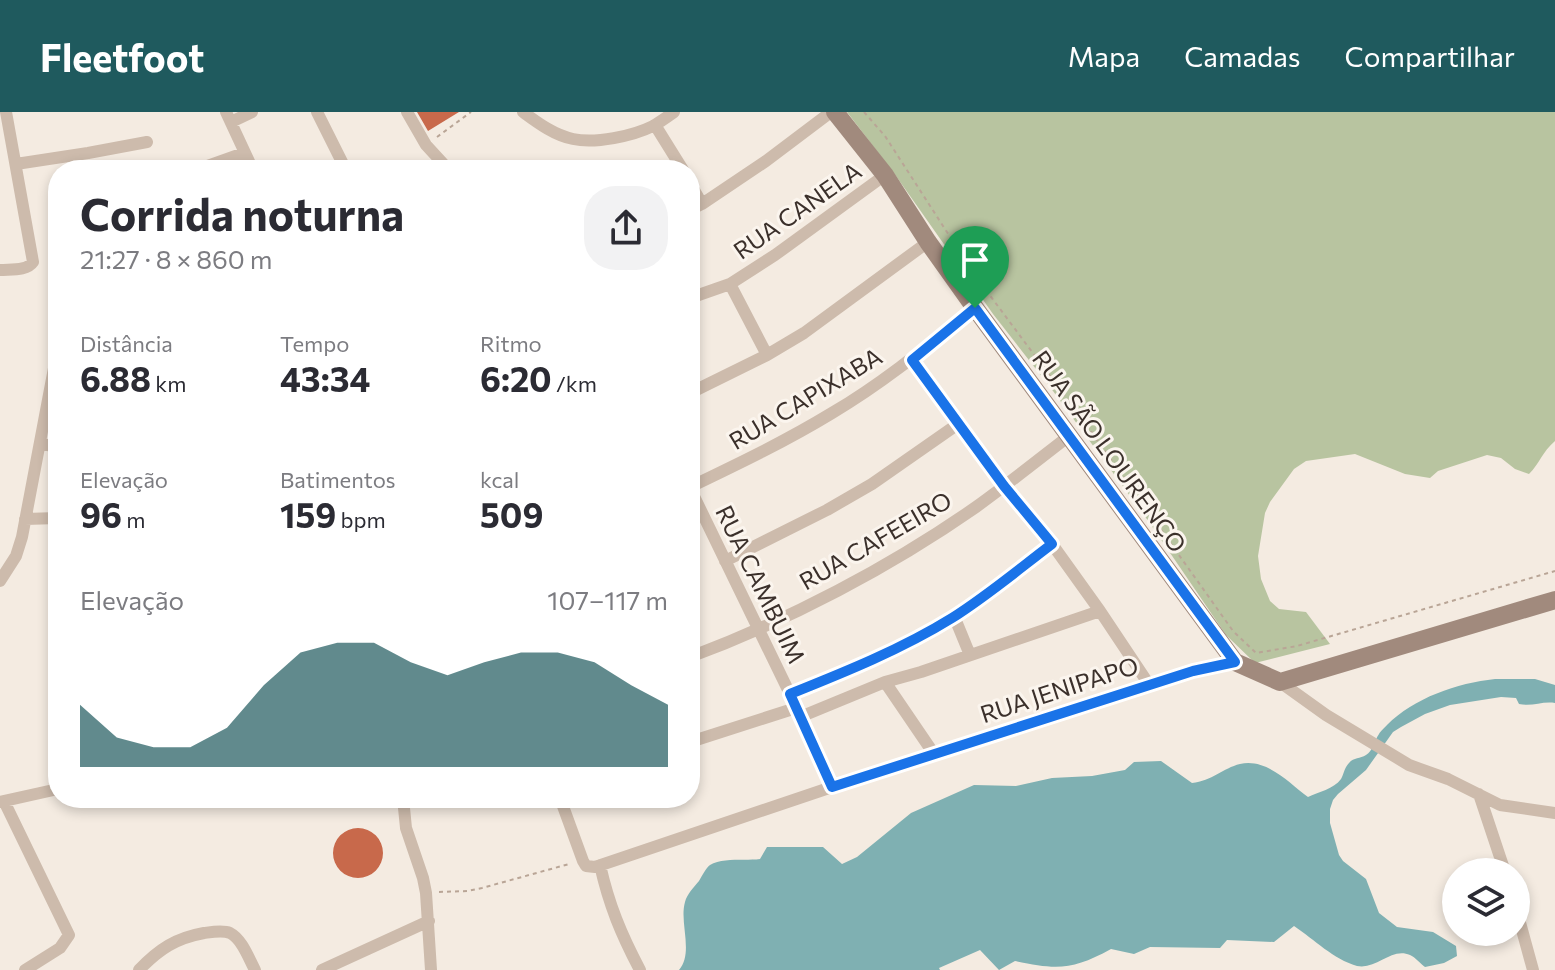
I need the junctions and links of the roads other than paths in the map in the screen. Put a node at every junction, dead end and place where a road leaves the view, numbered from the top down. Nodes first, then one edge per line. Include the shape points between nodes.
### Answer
1 (6, 112) edge
2 (252, 112) edge
3 (317, 112) edge
4 (407, 112) edge
5 (523, 112) edge
6 (674, 112) edge
7 (833, 112) edge
8 (228, 117) edge
9 (655, 125) junction
10 (147, 142) dead end
11 (244, 153) junction
12 (224, 160) edge
13 (248, 160) edge
14 (341, 160) edge
15 (440, 160) edge
16 (677, 160) edge
17 (16, 164) junction
18 (885, 175) junction
19 (700, 204) edge
20 (928, 242) junction
21 (0, 270) edge
22 (730, 284) junction
23 (700, 294) edge
24 (975, 308) junction
25 (767, 355) junction
26 (912, 360) junction
27 (700, 388) edge
28 (48, 403) edge
29 (958, 424) junction
30 (1069, 436) junction
31 (41, 443) junction
32 (48, 445) edge
33 (700, 483) edge
34 (1004, 486) junction
35 (700, 509) edge
36 (48, 518) edge
37 (25, 519) junction
38 (1052, 544) junction
39 (725, 561) junction
40 (0, 581) edge
41 (1555, 600) edge
42 (1100, 611) junction
43 (954, 616) junction
44 (758, 630) junction
45 (700, 653) edge
46 (970, 655) junction
47 (1235, 662) junction
48 (885, 682) junction
49 (1280, 682) junction
50 (1150, 686) junction
51 (790, 694) junction
52 (798, 712) junction
53 (700, 739) edge
54 (934, 754) junction
55 (832, 787) junction
56 (48, 791) edge
57 (1479, 794) junction
58 (2, 801) edge
59 (404, 808) edge
60 (564, 808) edge
61 (1555, 813) edge
62 (1500, 858) edge
63 (600, 865) junction
64 (429, 921) junction
65 (1526, 946) edge
66 (355, 956) junction
67 (25, 970) edge
68 (139, 970) edge
69 (255, 970) edge
70 (322, 970) edge
71 (361, 970) edge
72 (431, 970) edge
73 (640, 970) edge
74 (1533, 970) edge

1 - 17 street
2 - 8 street
3 - 14 street
4 - 15 street
5 - 9 street via 574,140 616,138
6 - 9 street
7 - 18 street, RUA SÃO LOURENÇO
7 - 19 street
8 - 11 street
9 - 16 street
10 - 17 street
11 - 12 street
11 - 13 street
17 - 21 street via 33,262
18 - 20 street, RUA SÃO LOURENÇO
18 - 22 street, RUA CANELA
20 - 24 street, RUA SÃO LOURENÇO
20 - 25 street
22 - 23 street, RUA CANELA
22 - 25 street
24 - 26 street, RUA CAPIXABA
24 - 30 street, RUA SÃO LOURENÇO
25 - 27 street
26 - 29 street
26 - 33 street, RUA CAPIXABA via 834,412
28 - 31 street
29 - 34 street
29 - 39 street via 872,484
30 - 34 street, RUA CAFEEIRO
30 - 47 street, RUA SÃO LOURENÇO
31 - 32 street
31 - 37 street
34 - 38 street
34 - 44 street, RUA CAFEEIRO via 905,553
35 - 39 street, RUA CAMBUIM
36 - 37 street
37 - 40 street via 16,556
38 - 42 street
38 - 43 street
39 - 44 street, RUA CAMBUIM
41 - 49 street
42 - 46 street
42 - 50 street
43 - 46 street
43 - 51 street
44 - 45 street, RUA CAFEEIRO
44 - 51 street, RUA CAMBUIM
46 - 48 street
47 - 49 street
47 - 50 street, RUA JENIPAPO
48 - 52 street
48 - 54 street
49 - 57 street via 1409,765
50 - 54 street, RUA JENIPAPO
51 - 52 street, RUA CAMBUIM
52 - 53 street
52 - 55 street, RUA CAMBUIM
54 - 55 street, RUA JENIPAPO
55 - 63 street, RUA JENIPAPO
56 - 58 street
57 - 61 street via 1500,805
57 - 62 street
58 - 67 street via 69,935 60,948
59 - 64 street
60 - 63 street via 586,866
63 - 73 street via 612,910
64 - 66 street
64 - 72 street
65 - 74 street
66 - 70 street
66 - 71 street
68 - 69 street via 176,940 219,932 238,940

